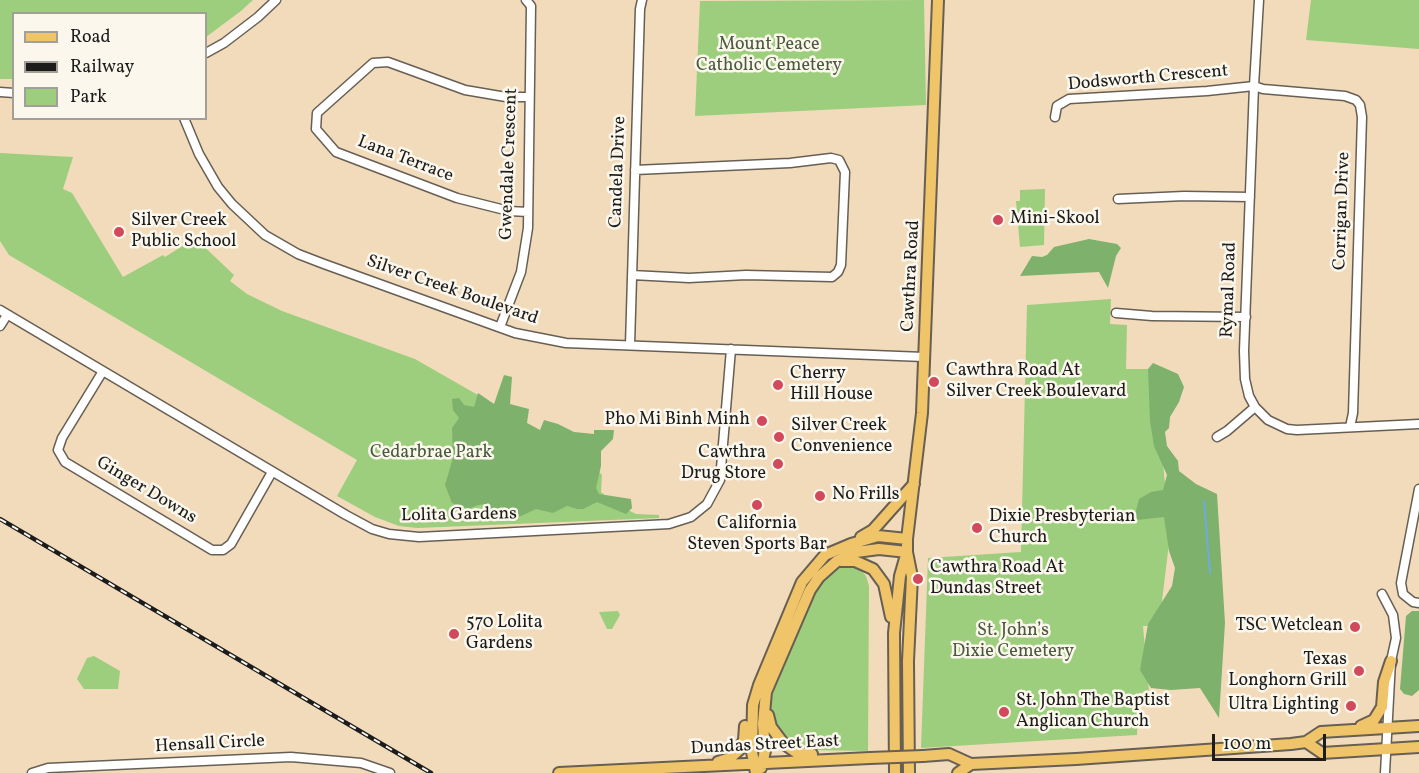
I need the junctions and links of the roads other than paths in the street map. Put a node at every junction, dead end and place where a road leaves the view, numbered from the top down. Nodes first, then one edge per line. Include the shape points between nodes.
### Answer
1 (276, 0) edge
2 (526, 0) edge
3 (642, 0) edge
4 (938, 0) edge
5 (1259, 0) edge
6 (207, 52) edge
7 (1254, 86) junction
8 (529, 97) junction
9 (1055, 117) dead end
10 (185, 120) edge
11 (635, 170) junction
12 (1250, 197) junction
13 (1118, 199) dead end
14 (528, 212) junction
15 (632, 275) junction
16 (3, 313) edge
17 (1116, 313) dead end
18 (1246, 317) junction
19 (0, 326) edge
20 (500, 327) junction
21 (630, 345) junction
22 (731, 349) junction
23 (924, 357) junction
24 (103, 371) junction
25 (1255, 407) junction
26 (1419, 424) edge
27 (1350, 427) junction
28 (1217, 437) dead end
29 (273, 472) junction
30 (914, 484) junction
31 (1419, 489) edge
32 (907, 539) junction
33 (851, 544) junction
34 (907, 552) junction
35 (837, 561) junction
36 (1382, 594) dead end
37 (1419, 603) edge
38 (894, 633) junction
39 (1390, 661) junction
40 (766, 703) junction
41 (753, 705) junction
42 (1419, 726) edge
43 (1387, 728) junction
44 (1344, 730) junction
45 (1306, 742) junction
46 (1419, 747) edge
47 (1386, 749) junction
48 (850, 759) junction
49 (971, 764) junction
50 (685, 766) junction
51 (758, 768) edge
52 (32, 773) edge
53 (390, 773) edge
54 (559, 773) edge
55 (895, 773) edge
56 (909, 773) edge
57 (958, 773) edge
58 (1385, 773) edge

1 - 6 street
2 - 8 street, Gwendale Crescent via 531,6
3 - 11 street, Candela Drive
4 - 23 main road, Cawthra Road
5 - 7 street, Rymal Road
7 - 9 street, Dodsworth Crescent via 1069,99 1057,106
7 - 12 street, Rymal Road
7 - 27 street, Corrigan Drive via 1345,96 1360,105 1362,148
8 - 14 street, Gwendale Crescent
8 - 14 street, Lana Terrace via 465,90 387,62 373,63 317,113 316,129 336,152 457,198
10 - 20 street, Silver Creek Boulevard via 218,187 265,234 298,254
11 - 15 street, Candela Drive
11 - 15 street via 831,158 838,160 845,172 841,265 832,277
12 - 13 street
12 - 18 street, Rymal Road
14 - 20 street, Gwendale Crescent via 521,272
15 - 21 street, Candela Drive
16 - 19 street
16 - 24 street, Lolita Gardens
17 - 18 street
18 - 25 street, Rymal Road via 1245,379
20 - 21 street, Silver Creek Boulevard via 566,343
21 - 22 street, Silver Creek Boulevard
22 - 23 street, Silver Creek Boulevard
22 - 29 street, Lolita Gardens via 720,480 707,504 691,517 669,524 419,537 389,534 346,515
23 - 30 main road, Cawthra Road
24 - 29 street, Lolita Gardens
24 - 29 street, Ginger Downs via 62,438 58,450 65,462 212,550 223,550 231,544
25 - 27 street via 1268,420 1287,429
25 - 28 street
26 - 27 street
30 - 32 main road, Cawthra Road
30 - 33 main road via 873,530
31 - 37 street via 1401,583 1403,594
32 - 33 main road via 878,536
32 - 34 main road, Cawthra Road
33 - 41 main road via 825,555 802,582
34 - 35 main road via 867,550
34 - 38 main road, Cawthra Road via 900,576
34 - 56 main road, Cawthra Road via 912,578
35 - 38 main road via 855,561 873,569 886,591
35 - 40 main road via 810,590 771,678
36 - 39 street via 1393,615 1396,638
38 - 55 main road, Cawthra Road
39 - 43 street
39 - 44 main road via 1380,713 1369,724
40 - 48 main road via 771,727 794,751 804,755 840,754
40 - 51 main road via 765,751
41 - 50 main road via 746,710 744,740 734,755 723,761
41 - 51 main road via 751,722
42 - 43 main road, Dundas Street East
43 - 44 main road, Dundas Street East
43 - 47 street
44 - 45 main road, Dundas Street East via 1321,732
45 - 47 main road, Dundas Street East via 1322,753
45 - 49 main road, Dundas Street East
46 - 47 main road, Dundas Street East
47 - 58 street
48 - 49 main road, Dundas Street East, bridge via 949,754
48 - 51 main road, Dundas Street East
49 - 57 main road
50 - 51 main road, Dundas Street East
50 - 54 main road, Dundas Street East
52 - 53 street, Hensall Circle via 48,768 291,757 361,763

